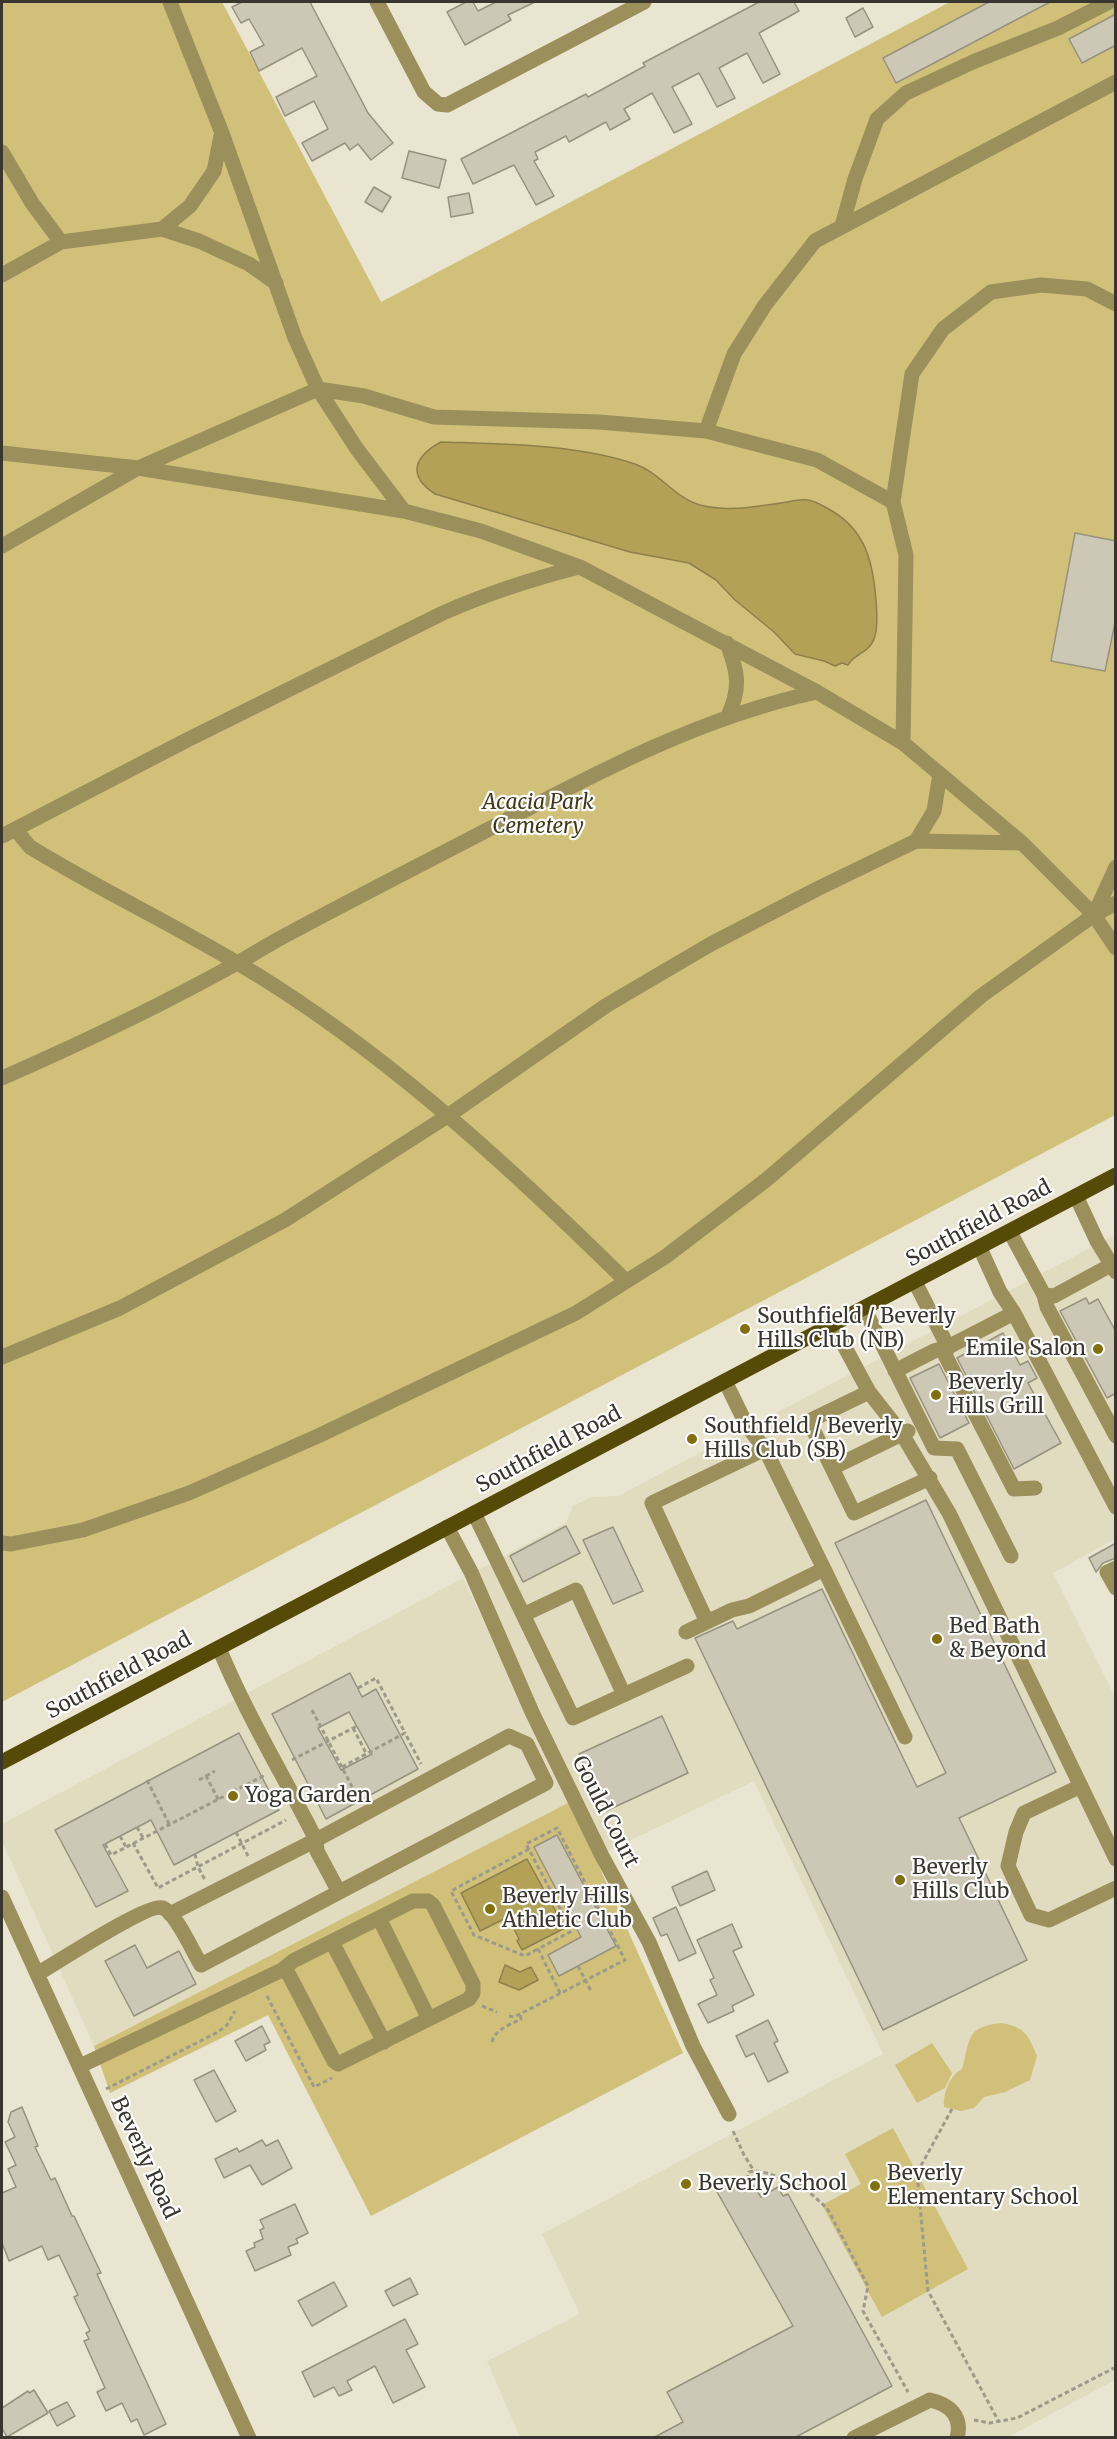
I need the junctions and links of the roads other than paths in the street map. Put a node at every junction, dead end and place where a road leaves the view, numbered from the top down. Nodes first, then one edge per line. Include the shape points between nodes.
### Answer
1 (170, 2) edge
2 (377, 2) edge
3 (644, 2) edge
4 (1109, 2) edge
5 (1116, 82) edge
6 (222, 133) junction
7 (2, 152) edge
8 (842, 226) junction
9 (162, 229) junction
10 (61, 242) junction
11 (2, 275) edge
12 (276, 283) junction
13 (1116, 304) edge
14 (318, 389) junction
15 (706, 431) junction
16 (2, 453) edge
17 (138, 468) junction
18 (893, 502) junction
19 (404, 510) junction
20 (2, 546) edge
21 (580, 567) junction
22 (727, 643) junction
23 (817, 692) junction
24 (728, 716) junction
25 (903, 743) junction
26 (940, 774) junction
27 (8, 833) edge
28 (916, 841) junction
29 (1022, 843) junction
30 (1116, 867) edge
31 (1116, 903) edge
32 (1094, 915) junction
33 (1116, 948) edge
34 (238, 963) junction
35 (2, 1078) edge
36 (449, 1114) junction
37 (1116, 1175) edge
38 (1076, 1196) junction
39 (1010, 1232) junction
40 (980, 1248) junction
41 (1113, 1268) edge
42 (626, 1281) junction
43 (915, 1282) junction
44 (1044, 1295) junction
45 (864, 1308) junction
46 (1014, 1313) junction
47 (833, 1325) junction
48 (948, 1347) junction
49 (2, 1357) edge
50 (895, 1371) junction
51 (725, 1381) junction
52 (869, 1392) junction
53 (922, 1424) junction
54 (902, 1434) junction
55 (1116, 1436) edge
56 (765, 1449) junction
57 (832, 1468) junction
58 (930, 1478) junction
59 (1035, 1488) dead end
60 (1116, 1507) edge
61 (474, 1513) junction
62 (447, 1527) junction
63 (2, 1543) edge
64 (1011, 1556) dead end
65 (1116, 1568) edge
66 (824, 1569) junction
67 (1116, 1588) edge
68 (525, 1614) junction
69 (707, 1622) junction
70 (686, 1632) dead end
71 (219, 1648) junction
72 (687, 1666) dead end
73 (624, 1695) junction
74 (905, 1737) dead end
75 (2, 1762) edge
76 (1081, 1786) junction
77 (316, 1840) junction
78 (1116, 1859) edge
79 (1116, 1888) edge
80 (339, 1892) junction
81 (2, 1897) edge
82 (170, 1914) junction
83 (379, 1918) junction
84 (332, 1941) junction
85 (282, 1970) junction
86 (37, 1974) junction
87 (429, 2019) junction
88 (384, 2042) junction
89 (80, 2066) junction
90 (729, 2114) road end
91 (249, 2438) edge
92 (854, 2438) edge
93 (957, 2438) edge

1 - 6 street
2 - 3 street via 424,93 438,104 447,105
4 - 8 street via 906,93 877,119
5 - 8 street
6 - 9 street via 214,171 190,206
6 - 12 street
7 - 10 street
8 - 15 street via 815,241 765,305 734,354
9 - 10 street
9 - 12 street via 249,264
10 - 11 street
12 - 14 street
13 - 18 street via 1087,289 1031,286 991,292 943,329 912,374
14 - 15 street via 364,396 434,417 599,422
14 - 17 street
14 - 19 street
15 - 18 street via 817,460
16 - 17 street
17 - 19 street
17 - 20 street
18 - 25 street via 906,555
19 - 21 street via 481,531
21 - 22 street
21 - 27 street via 515,585 443,613
22 - 23 street
22 - 24 street via 735,665 737,695
23 - 24 street
23 - 25 street
24 - 34 street via 582,781
25 - 26 street
26 - 28 street via 934,811
26 - 29 street
27 - 34 street
28 - 29 street
28 - 36 street via 711,944 526,1059
29 - 32 street
30 - 32 street
31 - 32 street
32 - 33 street
32 - 42 street via 981,996 766,1180 665,1257
34 - 35 street
34 - 36 street via 333,1026
36 - 42 street
36 - 49 street via 275,1225 120,1308
37 - 38 main road, Southfield Road
38 - 39 main road, Southfield Road
38 - 41 street
39 - 40 main road, Southfield Road
39 - 44 street
40 - 43 main road, Southfield Road
40 - 46 street
41 - 44 street via 1054,1296
42 - 63 street via 576,1313 498,1352 189,1493 83,1530
43 - 45 main road, Southfield Road
43 - 48 street
44 - 55 street
45 - 47 main road, Southfield Road
45 - 50 street
46 - 48 street
46 - 60 street
47 - 51 main road, Southfield Road
47 - 52 street
48 - 50 street
48 - 59 street via 945,1355 1014,1489
50 - 53 street
51 - 56 street via 747,1426
51 - 61 main road, Southfield Road
52 - 54 street
52 - 57 street via 809,1421
53 - 54 street
53 - 64 street via 934,1448 957,1449
54 - 57 street
54 - 58 street
56 - 66 street
56 - 69 street via 652,1503
57 - 58 street via 854,1513
58 - 76 street
61 - 62 main road, Southfield Road
61 - 68 street
62 - 71 main road, Southfield Road
62 - 90 street, Gould Court via 537,1722 649,1942 693,2046
65 - 67 street via 1107,1572
66 - 69 street
66 - 74 street
68 - 73 street via 573,1718
68 - 73 street via 576,1590
69 - 70 street
71 - 75 main road, Southfield Road
71 - 77 street via 238,1693
72 - 73 street
76 - 78 street
76 - 79 street via 1024,1813 1008,1866 1032,1916 1049,1920
77 - 80 street via 317,1851
77 - 80 street via 509,1736 527,1744 546,1783
77 - 82 street
80 - 82 street via 201,1965
81 - 86 street, Beverly Road
82 - 86 street via 157,1907 139,1914
83 - 84 street
83 - 87 street
83 - 87 street via 413,1901 428,1901 473,1984 469,1999
84 - 85 street
84 - 88 street
85 - 88 street via 288,1973 338,2064
85 - 89 street
86 - 89 street, Beverly Road
87 - 88 street
89 - 91 street, Beverly Road
92 - 93 street via 930,2400 944,2403 953,2411 958,2422

